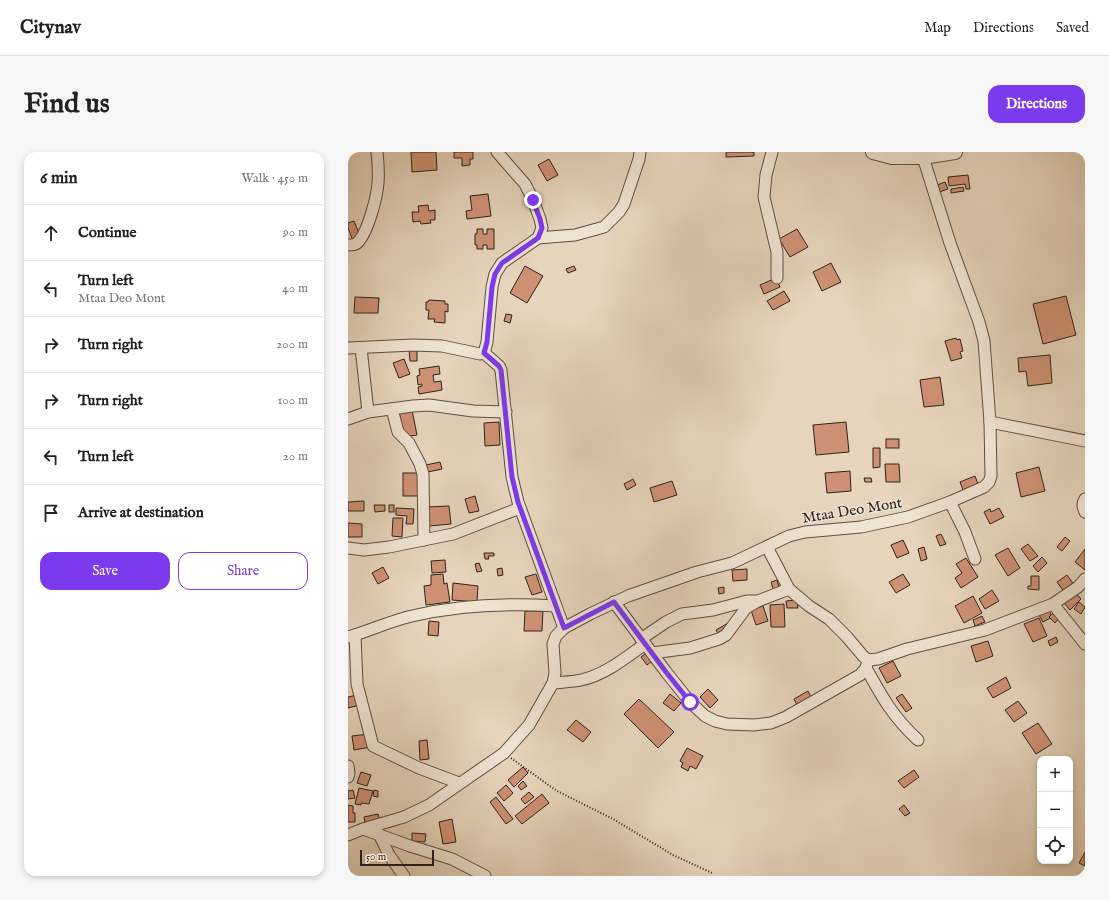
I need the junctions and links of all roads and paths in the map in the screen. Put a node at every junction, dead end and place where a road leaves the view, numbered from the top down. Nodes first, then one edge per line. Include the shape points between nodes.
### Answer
1 (377, 152) edge
2 (497, 152) edge
3 (640, 152) edge
4 (772, 152) edge
5 (873, 152) edge
6 (955, 152) edge
7 (923, 157) junction
8 (538, 238) junction
9 (348, 245) edge
10 (778, 278) dead end
11 (348, 348) edge
12 (361, 348) junction
13 (484, 353) junction
14 (392, 409) junction
15 (368, 412) junction
16 (506, 412) junction
17 (348, 419) edge
18 (990, 422) junction
19 (1085, 441) edge
20 (1085, 499) edge
21 (950, 502) junction
22 (520, 508) junction
23 (1085, 512) edge
24 (424, 540) junction
25 (767, 547) junction
26 (348, 548) edge
27 (975, 559) dead end
28 (1085, 579) edge
29 (789, 589) junction
30 (758, 601) junction
31 (614, 602) junction
32 (1053, 604) junction
33 (556, 606) junction
34 (564, 628) junction
35 (352, 636) edge
36 (643, 641) junction
37 (1085, 644) edge
38 (652, 653) junction
39 (867, 664) junction
40 (553, 683) junction
41 (918, 740) dead end
42 (504, 753) junction
43 (348, 766) edge
44 (348, 777) edge
45 (459, 783) junction
46 (363, 829) junction
47 (379, 834) junction
48 (348, 835) edge
49 (712, 874) dead end
50 (404, 876) edge
51 (485, 876) edge

1 - 9 street via 376,198 359,242
2 - 8 street via 525,184 533,200 542,224
3 - 8 street via 624,204 604,227 575,235
4 - 10 street via 764,197 776,247
5 - 7 street via 892,157
6 - 7 street
7 - 18 street, Mtaa Deo Mont via 984,341
8 - 13 street via 502,263 495,274
11 - 12 street
12 - 13 street via 442,346
12 - 15 street
13 - 16 street via 501,370
14 - 15 street
14 - 16 street via 429,405
14 - 24 street via 398,432 409,443 424,474
15 - 17 street
16 - 22 street via 512,477
18 - 19 street
18 - 21 street, Mtaa Deo Mont via 989,482 984,488
20 - 23 street
21 - 25 street, Mtaa Deo Mont via 908,517 861,527 805,532 789,536
21 - 27 street
22 - 24 street via 453,534
22 - 33 street
24 - 26 street via 364,550
25 - 29 street
25 - 31 street, Mtaa Deo Mont via 732,563 697,572
28 - 32 street
29 - 30 street
29 - 39 street via 829,619 847,637
30 - 36 street via 682,614 666,622
30 - 38 street via 746,608 726,636 690,648
31 - 34 street, Mtaa Deo Mont
31 - 36 street
32 - 37 street
32 - 39 street via 985,630 907,649
33 - 34 street
33 - 35 street via 528,604 449,610 412,616
34 - 40 street via 556,636 553,644
35 - 45 street via 357,684 373,746 419,768
36 - 38 street
36 - 40 street via 595,676
38 - 39 street via 690,702 715,721 727,724 771,724 860,675
39 - 41 street via 885,703 903,727
40 - 42 street via 529,725
42 - 45 street
42 - 49 path via 557,790
43 - 44 street
45 - 46 street via 429,805
46 - 47 street
46 - 48 street
47 - 50 street via 389,855
47 - 51 street via 452,859

